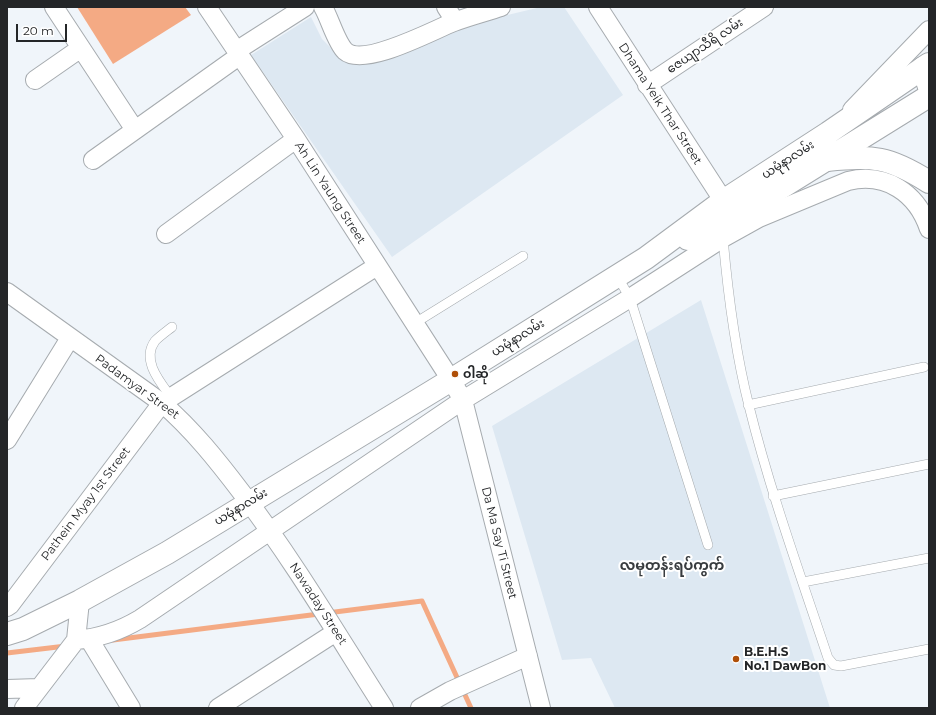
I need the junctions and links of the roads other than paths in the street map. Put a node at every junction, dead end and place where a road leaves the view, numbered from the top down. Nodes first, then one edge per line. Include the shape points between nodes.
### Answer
1 (54, 7) edge
2 (207, 7) edge
3 (305, 7) edge
4 (323, 7) edge
5 (501, 7) edge
6 (598, 7) edge
7 (764, 7) edge
8 (450, 14) edge
9 (929, 30) edge
10 (81, 48) junction
11 (237, 54) junction
12 (927, 73) edge
13 (35, 80) dead end
14 (647, 85) junction
15 (929, 96) edge
16 (135, 130) junction
17 (828, 133) junction
18 (296, 139) junction
19 (93, 160) dead end
20 (827, 160) junction
21 (929, 182) edge
22 (733, 216) junction
23 (929, 229) edge
24 (166, 234) dead end
25 (723, 238) junction
26 (523, 256) dead end
27 (377, 266) junction
28 (617, 276) junction
29 (7, 292) edge
30 (630, 298) junction
31 (414, 323) junction
32 (172, 326) dead end
33 (70, 338) junction
34 (924, 367) dead end
35 (452, 380) junction
36 (166, 400) junction
37 (463, 400) junction
38 (748, 405) junction
39 (7, 440) edge
40 (929, 464) edge
41 (774, 496) junction
42 (249, 502) junction
43 (271, 530) junction
44 (708, 545) dead end
45 (929, 558) edge
46 (803, 582) junction
47 (80, 601) junction
48 (11, 619) edge
49 (336, 632) junction
50 (82, 639) junction
51 (929, 649) edge
52 (528, 656) junction
53 (39, 688) junction
54 (7, 690) edge
55 (24, 708) edge
56 (131, 708) edge
57 (218, 708) edge
58 (384, 708) edge
59 (420, 708) edge
60 (542, 708) edge

1 - 10 street
2 - 11 street, Ah Lin Yaung Street
3 - 11 street
4 - 8 street via 346,51 360,57 390,49
5 - 8 street
6 - 14 street, Dhama Yeik Thar Street
7 - 14 street, ဇေယျာသီရိ လမ်း
9 - 17 street
10 - 13 street
10 - 16 street
11 - 16 street
11 - 18 street, Ah Lin Yaung Street
12 - 17 main road, ယမုံနာလမ်း
14 - 22 street, Dhama Yeik Thar Street
15 - 20 main road
16 - 19 street
17 - 22 main road, ယမုံနာလမ်း
18 - 24 street
18 - 27 street, Ah Lin Yaung Street
20 - 21 main road via 866,157 886,160
20 - 22 main road
22 - 23 street via 759,218 862,178 875,178 899,188 909,196
22 - 25 street
22 - 28 main road, ယမုံနာလမ်း via 646,258
25 - 30 street
25 - 38 lane via 729,307
26 - 31 lane
27 - 31 street, Ah Lin Yaung Street
27 - 36 street
28 - 30 lane
28 - 35 main road, ယမုံနာလမ်း
29 - 33 street, Padamyar Street
30 - 37 street
30 - 44 lane
31 - 35 street, Ah Lin Yaung Street
32 - 36 lane via 155,342 150,356 151,365
33 - 36 street, Padamyar Street
33 - 39 street
34 - 38 lane
35 - 37 street, Da Ma Say Ti Street
35 - 42 main road, ယမုံနာလမ်း
36 - 42 street, Padamyar Street via 206,445
36 - 48 street, Pathein Myay 1st Street
37 - 43 street
37 - 52 street, Da Ma Say Ti Street
38 - 41 lane
40 - 41 lane
41 - 46 lane
42 - 43 street, Nawaday Street
42 - 47 main road, ယမုံနာလမ်း via 167,553
43 - 49 street, Nawaday Street
43 - 50 street via 140,619 122,629
45 - 46 lane
46 - 51 lane via 828,658 834,665 841,666
47 - 48 main road, ယမုံနာလမ်း
47 - 50 street
49 - 57 street
49 - 58 street, Nawaday Street
50 - 53 street
50 - 56 street
52 - 59 street via 450,691
52 - 60 street, Da Ma Say Ti Street
53 - 54 street
53 - 55 street

